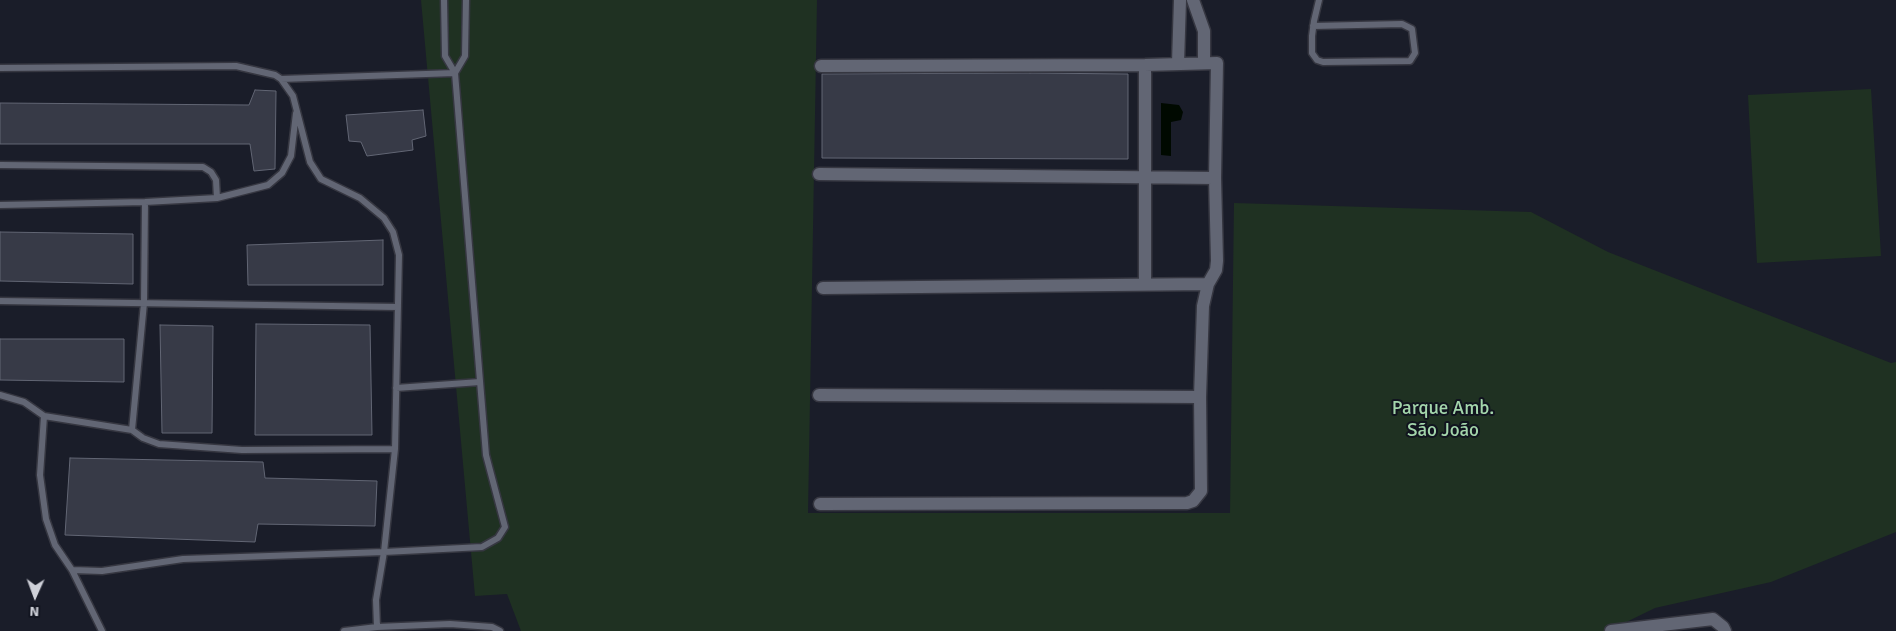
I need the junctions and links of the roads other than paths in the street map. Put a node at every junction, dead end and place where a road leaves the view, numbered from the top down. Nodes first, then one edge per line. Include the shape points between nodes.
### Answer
1 (444, 0) edge
2 (466, 0) edge
3 (1180, 0) edge
4 (1193, 0) edge
5 (1319, 0) edge
6 (1314, 26) junction
7 (1204, 63) junction
8 (1178, 64) junction
9 (821, 66) dead end
10 (1145, 66) junction
11 (0, 68) edge
12 (455, 73) junction
13 (280, 79) junction
14 (296, 108) junction
15 (0, 165) edge
16 (819, 174) dead end
17 (1146, 178) junction
18 (1215, 178) junction
19 (217, 198) junction
20 (145, 202) junction
21 (0, 205) edge
22 (1145, 284) junction
23 (1208, 284) junction
24 (823, 288) dead end
25 (0, 301) edge
26 (144, 303) junction
27 (398, 306) junction
28 (480, 382) junction
29 (396, 388) junction
30 (0, 395) edge
31 (819, 395) dead end
32 (1200, 397) junction
33 (44, 416) junction
34 (132, 430) junction
35 (395, 449) junction
36 (820, 504) dead end
37 (384, 552) junction
38 (72, 570) junction
39 (377, 627) junction
40 (102, 631) edge
41 (344, 631) edge
42 (500, 631) edge
43 (1612, 631) edge
44 (1725, 631) edge

1 - 12 lane via 445,56
2 - 12 lane via 465,56
3 - 8 street
4 - 7 street via 1204,31
5 - 6 lane
6 - 6 lane via 1312,53 1323,62 1410,60 1415,53 1412,28 1402,24
7 - 8 street
7 - 18 street via 1217,63
8 - 10 street
9 - 10 street
10 - 17 street
11 - 13 lane via 236,66 265,71
12 - 13 lane
12 - 28 lane
13 - 14 lane via 293,96
14 - 19 lane via 291,156 282,173 268,185
14 - 27 lane via 310,162 321,179 360,198 384,218 393,232 399,255
15 - 19 lane via 203,167 216,180
16 - 17 street
17 - 18 street
17 - 22 street
18 - 23 street via 1217,261
19 - 20 lane
20 - 21 lane
20 - 26 lane
22 - 23 street
22 - 24 street
23 - 32 street via 1203,306
25 - 26 lane
26 - 27 lane
26 - 34 lane
27 - 29 lane
28 - 29 lane
28 - 37 lane via 486,455 505,527 498,538 482,547
29 - 35 lane
30 - 33 lane via 24,402
31 - 32 street
32 - 36 street via 1201,491 1198,497 1187,503
33 - 34 lane
33 - 38 lane via 40,475 46,519 56,545
34 - 35 lane via 158,444 232,449
35 - 37 lane
37 - 38 lane via 183,559 102,571
37 - 39 lane via 376,600
38 - 40 lane
39 - 41 lane
39 - 42 lane via 450,624 492,627
43 - 44 street via 1713,619

